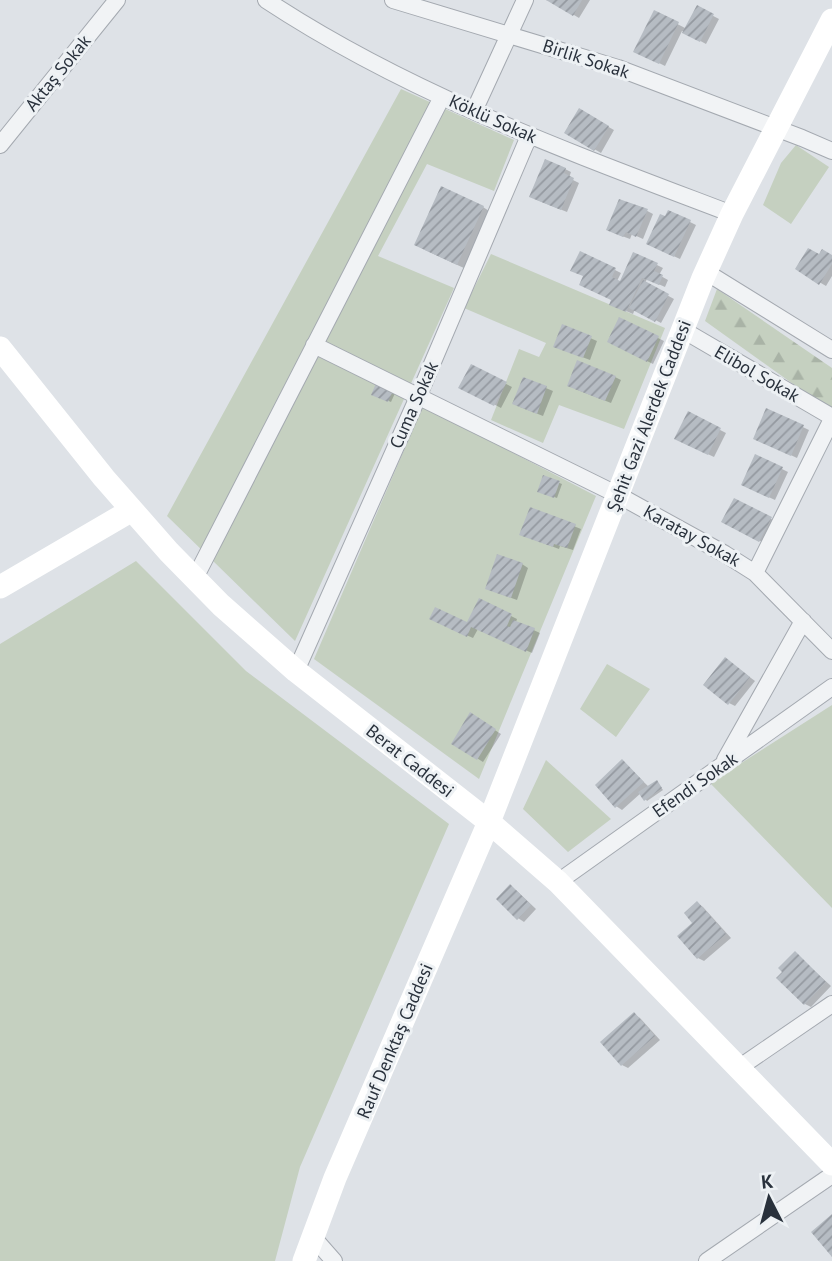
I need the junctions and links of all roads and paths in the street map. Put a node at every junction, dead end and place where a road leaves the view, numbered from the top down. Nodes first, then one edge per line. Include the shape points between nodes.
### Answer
1 (117, 0) edge
2 (266, 0) edge
3 (393, 0) edge
4 (525, 0) edge
5 (832, 20) edge
6 (508, 34) junction
7 (442, 97) junction
8 (474, 111) junction
9 (776, 128) junction
10 (528, 136) junction
11 (0, 145) edge
12 (832, 151) edge
13 (732, 214) junction
14 (706, 272) junction
15 (682, 330) junction
16 (314, 345) junction
17 (0, 348) edge
18 (832, 350) edge
19 (418, 397) junction
20 (832, 418) edge
21 (618, 495) junction
22 (132, 510) junction
23 (755, 573) junction
24 (195, 578) junction
25 (0, 587) edge
26 (803, 621) junction
27 (832, 651) edge
28 (296, 671) junction
29 (832, 687) edge
30 (722, 765) junction
31 (489, 822) junction
32 (558, 882) junction
33 (832, 1004) edge
34 (740, 1067) junction
35 (832, 1164) edge
36 (832, 1175) edge
37 (312, 1236) junction
38 (303, 1261) edge
39 (334, 1261) edge
40 (707, 1261) edge

1 - 11 street, Aktaş Sokak
2 - 7 street, Köklü Sokak via 360,57
3 - 6 street, Birlik Sokak
4 - 6 street
5 - 9 street, Şehit Gazi Alerdek Caddesi
6 - 8 street
6 - 9 street, Birlik Sokak via 618,68
7 - 8 street, Köklü Sokak
7 - 16 street
8 - 10 street, Köklü Sokak
9 - 12 street, Birlik Sokak
9 - 13 street, Şehit Gazi Alerdek Caddesi
10 - 13 street, Köklü Sokak
10 - 19 street, Cuma Sokak
13 - 14 street, Şehit Gazi Alerdek Caddesi
14 - 15 street, Şehit Gazi Alerdek Caddesi
14 - 18 street
15 - 20 street, Elibol Sokak
15 - 21 street, Şehit Gazi Alerdek Caddesi
16 - 19 street, Karatay Sokak
16 - 24 street
17 - 22 street, Berat Caddesi
19 - 21 street, Karatay Sokak
19 - 28 street, Cuma Sokak
20 - 23 street
21 - 23 street, Karatay Sokak
21 - 31 street, Şehit Gazi Alerdek Caddesi
22 - 24 street, Berat Caddesi
22 - 25 street
23 - 26 street, Karatay Sokak
24 - 28 street, Berat Caddesi
26 - 27 street, Karatay Sokak
26 - 30 street
28 - 31 street, Berat Caddesi
29 - 30 street, Efendi Sokak
30 - 32 street, Efendi Sokak
31 - 32 street, Berat Caddesi
31 - 37 street, Rauf Denktaş Caddesi
32 - 34 street, Berat Caddesi
33 - 34 street
34 - 35 street, Berat Caddesi
36 - 40 street
37 - 38 street, Rauf Denktaş Caddesi
37 - 39 street

